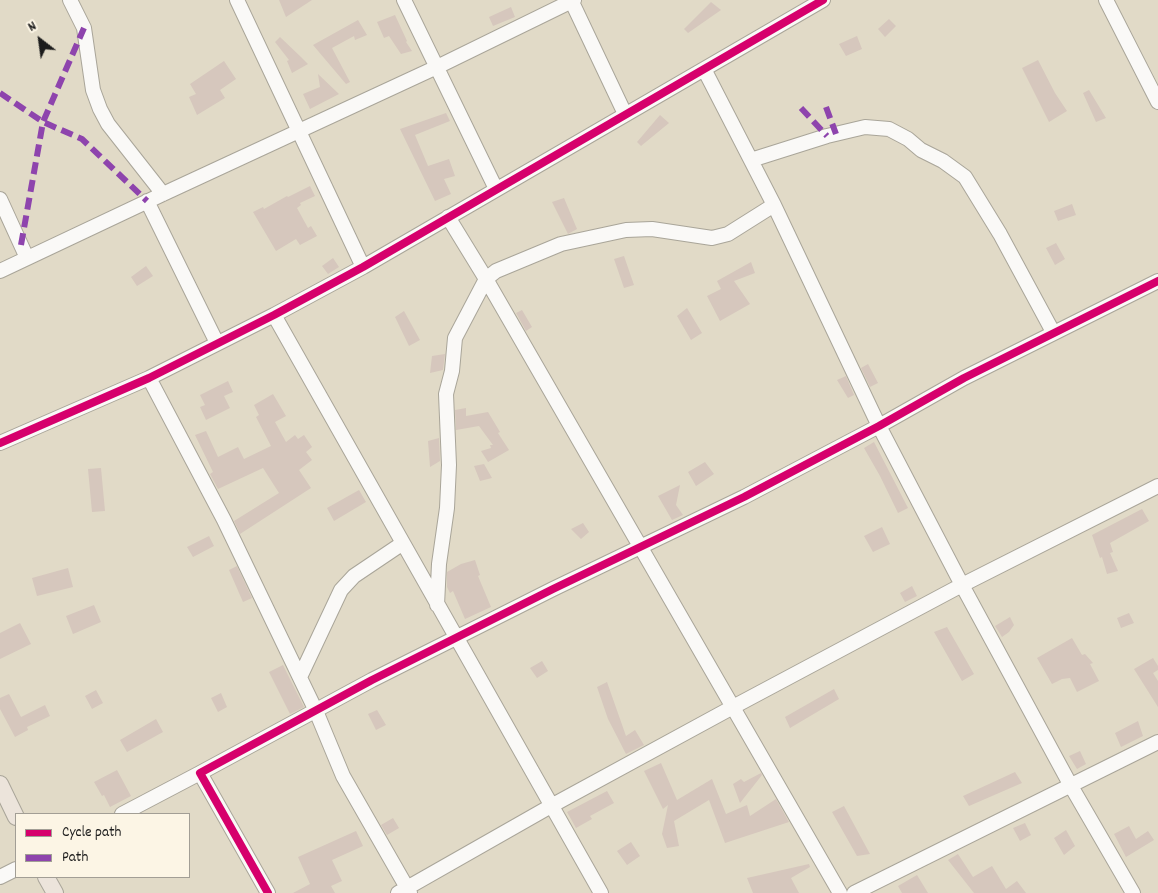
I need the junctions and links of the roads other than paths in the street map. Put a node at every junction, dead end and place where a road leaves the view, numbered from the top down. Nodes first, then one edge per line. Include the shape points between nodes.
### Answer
1 (70, 0) edge
2 (237, 0) edge
3 (404, 0) edge
4 (572, 0) edge
5 (823, 0) edge
6 (1106, 0) edge
7 (437, 67) junction
8 (704, 69) junction
9 (1157, 96) edge
10 (625, 114) junction
11 (300, 131) junction
12 (751, 160) junction
13 (496, 189) junction
14 (163, 194) junction
15 (0, 199) edge
16 (147, 201) junction
17 (774, 205) junction
18 (448, 216) junction
19 (28, 258) junction
20 (363, 267) junction
21 (0, 271) edge
22 (486, 279) junction
23 (1158, 281) edge
24 (274, 315) junction
25 (1053, 332) junction
26 (217, 343) junction
27 (148, 378) junction
28 (879, 426) junction
29 (0, 442) edge
30 (1158, 486) edge
31 (402, 543) junction
32 (641, 547) junction
33 (962, 585) junction
34 (437, 605) junction
35 (456, 638) junction
36 (300, 677) junction
37 (733, 707) junction
38 (316, 711) junction
39 (1158, 742) edge
40 (200, 773) junction
41 (0, 784) edge
42 (1071, 786) junction
43 (551, 806) junction
44 (124, 813) edge
45 (15, 815) edge
46 (15, 870) edge
47 (0, 877) edge
48 (46, 878) edge
49 (405, 892) edge
50 (54, 893) edge
51 (268, 893) edge
52 (601, 893) edge
53 (840, 893) edge
54 (854, 893) edge
55 (1133, 893) edge

1 - 14 street via 84,28 93,90 100,109 108,124
2 - 11 street
3 - 7 street
4 - 7 street
4 - 10 street
5 - 8 street
6 - 9 street
7 - 11 street
7 - 13 street
8 - 10 street
8 - 12 street
10 - 13 street
11 - 14 street
11 - 20 street
12 - 17 street
12 - 25 street via 865,127 889,129 908,139 965,178 1000,234
13 - 18 street
14 - 16 street
15 - 19 street
16 - 19 street
16 - 26 street
17 - 22 street via 720,237 652,229 626,230 561,244 496,271
17 - 28 street
18 - 20 street
18 - 22 street
19 - 21 street
20 - 24 street
22 - 32 street
22 - 34 street via 455,338 446,394 449,464
23 - 25 street
24 - 26 street
24 - 31 street
25 - 28 street
26 - 27 street
27 - 29 street
27 - 36 street via 224,520
28 - 32 street
28 - 33 street
30 - 33 street
31 - 34 street
31 - 36 street via 354,576 341,590
32 - 35 street
32 - 37 street
33 - 37 street
33 - 42 street
34 - 35 street
35 - 38 street
35 - 43 street
36 - 38 street
37 - 43 street
37 - 53 street
38 - 40 street
38 - 49 street via 343,776
39 - 42 street
40 - 44 street
40 - 51 street
41 - 45 main road
42 - 54 street
42 - 55 street
43 - 49 street
43 - 52 street
46 - 47 street
48 - 50 main road

